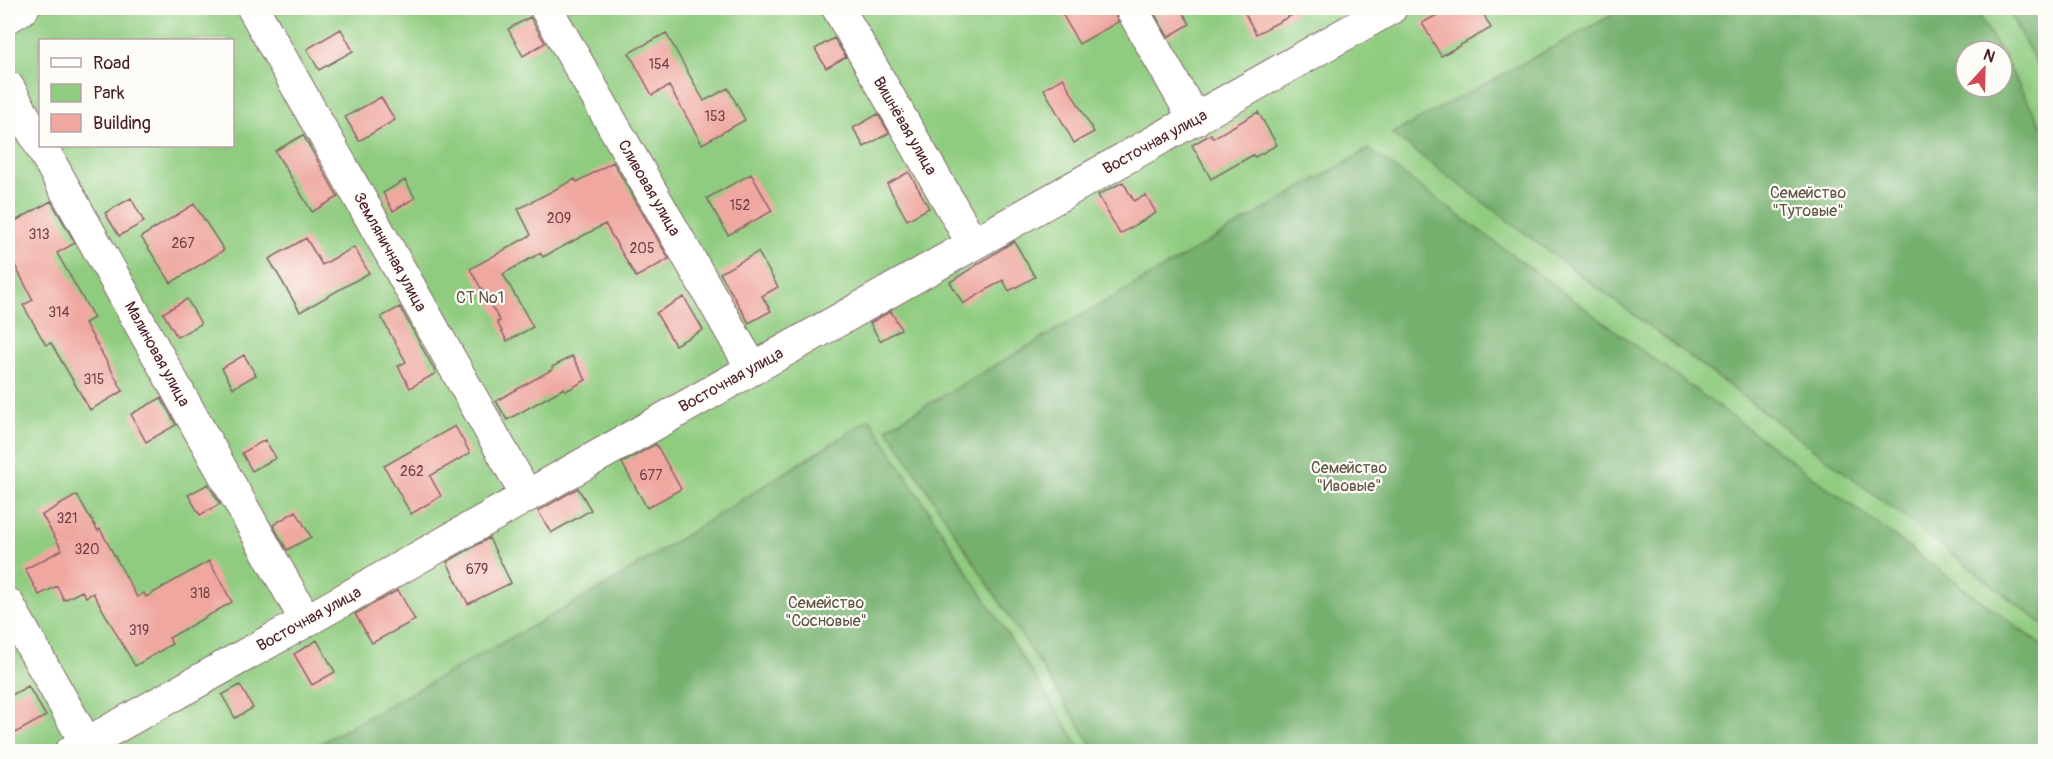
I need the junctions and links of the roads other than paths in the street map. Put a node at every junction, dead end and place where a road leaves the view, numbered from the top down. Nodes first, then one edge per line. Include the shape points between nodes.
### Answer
1 (23, 8) edge
2 (253, 8) edge
3 (546, 8) edge
4 (838, 8) edge
5 (1131, 8) edge
6 (1392, 8) edge
7 (8, 16) edge
8 (8, 87) edge
9 (1195, 120) junction
10 (39, 143) edge
11 (41, 147) edge
12 (973, 244) junction
13 (752, 368) junction
14 (527, 496) junction
15 (8, 604) edge
16 (306, 621) junction
17 (79, 747) edge

1 - 7 street
2 - 14 street, Земляничная улица
3 - 13 street, Сливовая улица
4 - 12 street, Вишнёвая улица
5 - 9 street
6 - 9 street, Восточная улица
8 - 10 street, Малиновая улица
9 - 12 street, Восточная улица
11 - 16 street, Малиновая улица
12 - 13 street, Восточная улица
13 - 14 street, Восточная улица
14 - 16 street, Восточная улица
15 - 17 street
16 - 17 street, Восточная улица

